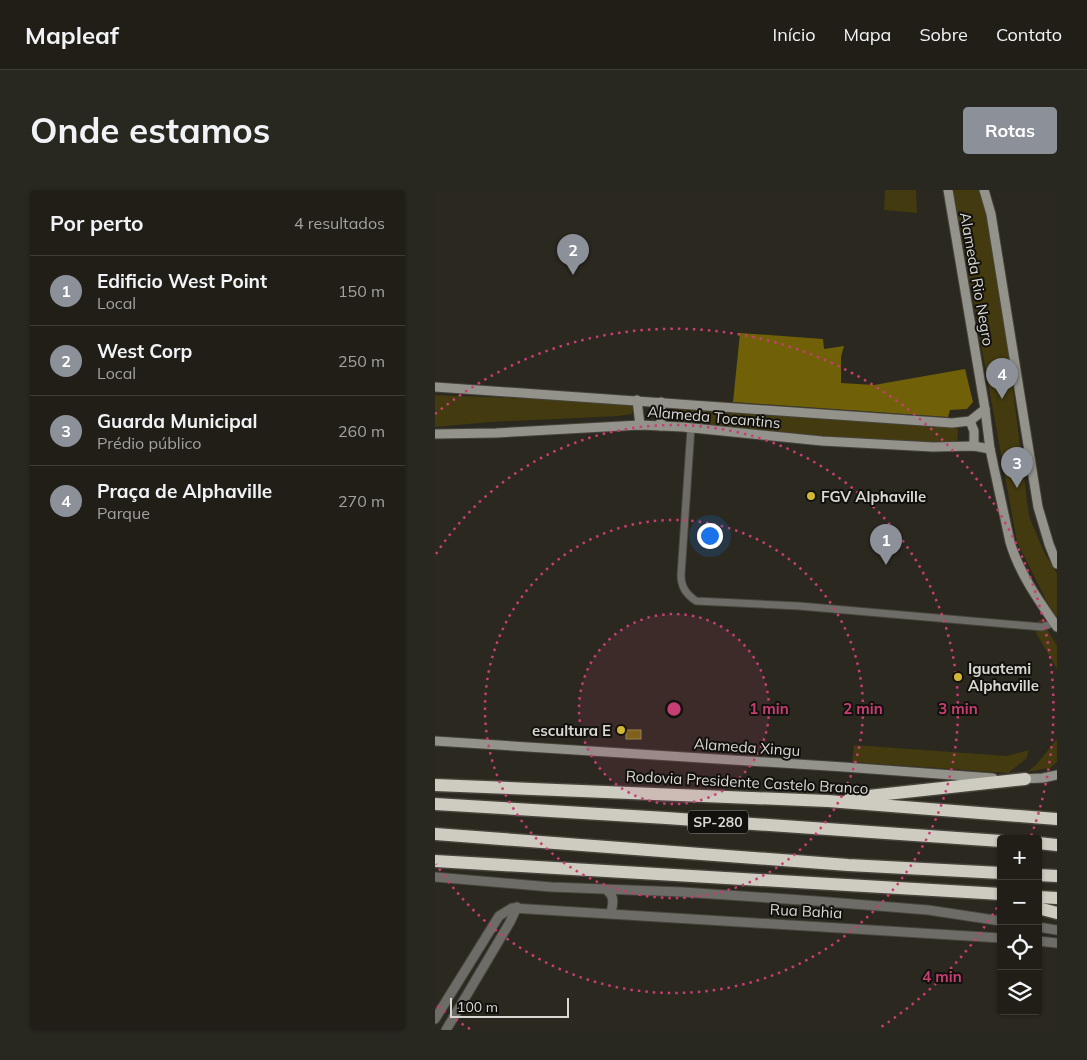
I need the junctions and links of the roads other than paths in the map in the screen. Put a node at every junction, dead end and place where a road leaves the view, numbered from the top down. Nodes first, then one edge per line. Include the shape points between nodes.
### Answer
1 (948, 190) edge
2 (984, 190) edge
3 (435, 386) edge
4 (637, 400) junction
5 (661, 402) junction
6 (985, 410) junction
7 (970, 420) junction
8 (640, 425) junction
9 (661, 426) junction
10 (691, 428) junction
11 (435, 434) edge
12 (974, 446) junction
13 (990, 449) junction
14 (1057, 564) edge
15 (1055, 625) edge
16 (435, 741) edge
17 (1057, 775) edge
18 (1025, 779) junction
19 (435, 784) edge
20 (828, 801) junction
21 (435, 804) edge
22 (1057, 819) edge
23 (435, 834) edge
24 (997, 841) edge
25 (1042, 844) edge
26 (1057, 845) edge
27 (435, 861) edge
28 (997, 873) edge
29 (1042, 875) edge
30 (1057, 876) edge
31 (435, 877) edge
32 (607, 890) junction
33 (974, 892) junction
34 (997, 894) edge
35 (1042, 897) edge
36 (997, 898) edge
37 (1057, 898) edge
38 (517, 907) junction
39 (1042, 909) edge
40 (611, 913) junction
41 (1057, 913) edge
42 (499, 916) junction
43 (997, 920) edge
44 (510, 922) junction
45 (1042, 928) edge
46 (1057, 930) edge
47 (997, 938) edge
48 (1042, 941) edge
49 (1057, 943) edge
50 (435, 1018) edge
51 (446, 1030) edge

1 - 6 main road, Alameda Rio Negro
2 - 14 main road, Alameda Rio Negro via 991,214 1038,507
3 - 4 main road, Alameda Tocantins
4 - 5 main road, Alameda Tocantins
4 - 8 main road
5 - 7 main road, Alameda Tocantins via 952,423
5 - 9 main road
6 - 7 main road, Alameda Tocantins
6 - 13 main road, Alameda Rio Negro
7 - 12 main road
8 - 9 main road, Alameda Tocantins
8 - 11 main road, Alameda Tocantins
9 - 10 main road, Alameda Tocantins
10 - 12 main road, Alameda Tocantins via 822,441
10 - 15 street via 681,576 683,589 696,601 799,606 1042,627
12 - 13 main road, Alameda Tocantins
13 - 15 main road, Alameda Rio Negro via 1012,550 1033,592
16 - 18 main road, Alameda Xingu
17 - 18 main road, Alameda Xingu
18 - 20 highway
19 - 20 highway, Rodovia Presidente Castelo Branco
20 - 22 highway, Rodovia Presidente Castelo Branco
21 - 24 highway, SP-280
23 - 28 highway, SP-280
25 - 26 highway
27 - 33 highway
29 - 30 highway
31 - 32 street
32 - 40 street via 612,895
32 - 43 street via 816,901 929,910
33 - 34 highway
33 - 36 highway
35 - 37 highway
38 - 40 street, Rua Bahia
38 - 42 street
38 - 44 street
39 - 41 highway
40 - 47 street, Rua Bahia
42 - 44 street
42 - 50 street
44 - 51 street
45 - 46 street
48 - 49 street

